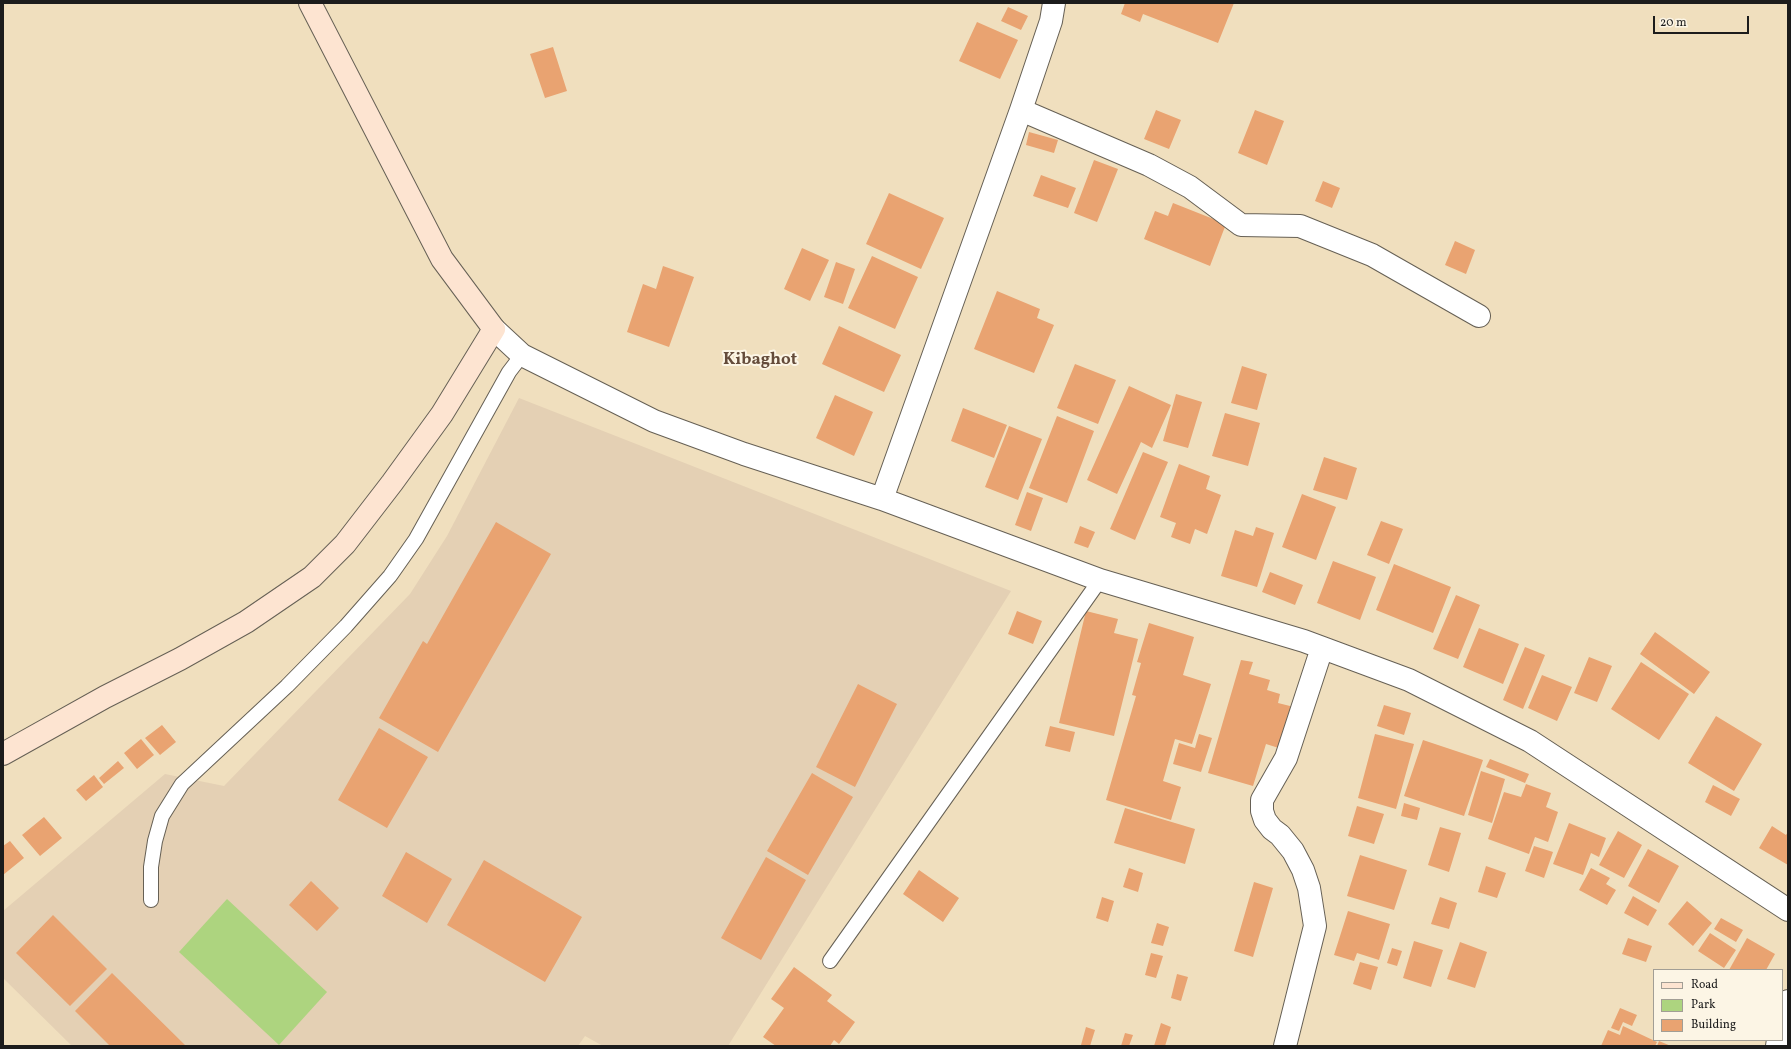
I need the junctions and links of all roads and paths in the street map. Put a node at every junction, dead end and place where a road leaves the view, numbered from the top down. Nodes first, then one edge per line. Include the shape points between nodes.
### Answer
1 (310, 3) edge
2 (1054, 3) edge
3 (1021, 110) junction
4 (1480, 316) dead end
5 (494, 329) junction
6 (522, 355) junction
7 (882, 499) junction
8 (1100, 580) junction
9 (1322, 648) junction
10 (3, 754) edge
11 (151, 900) dead end
12 (1788, 910) edge
13 (830, 961) dead end
14 (1788, 1001) edge
15 (1783, 1021) edge
16 (1286, 1046) edge

1 - 5 street via 442,259
2 - 3 street
3 - 4 street via 1149,165 1190,187 1241,225 1300,226 1372,255
3 - 7 street
5 - 6 street
5 - 10 street via 442,414 392,483 345,544 312,577 246,622 180,659 105,696
6 - 7 street via 654,421 744,454
6 - 11 lane via 509,372 416,539 390,576 346,626 287,686 182,784 162,816 155,841 151,866
7 - 8 street
8 - 9 street
8 - 13 lane
9 - 12 street via 1409,680 1530,741
9 - 16 street via 1286,758 1262,800 1262,811 1266,820 1293,852 1303,870 1309,888 1315,926
14 - 15 street

